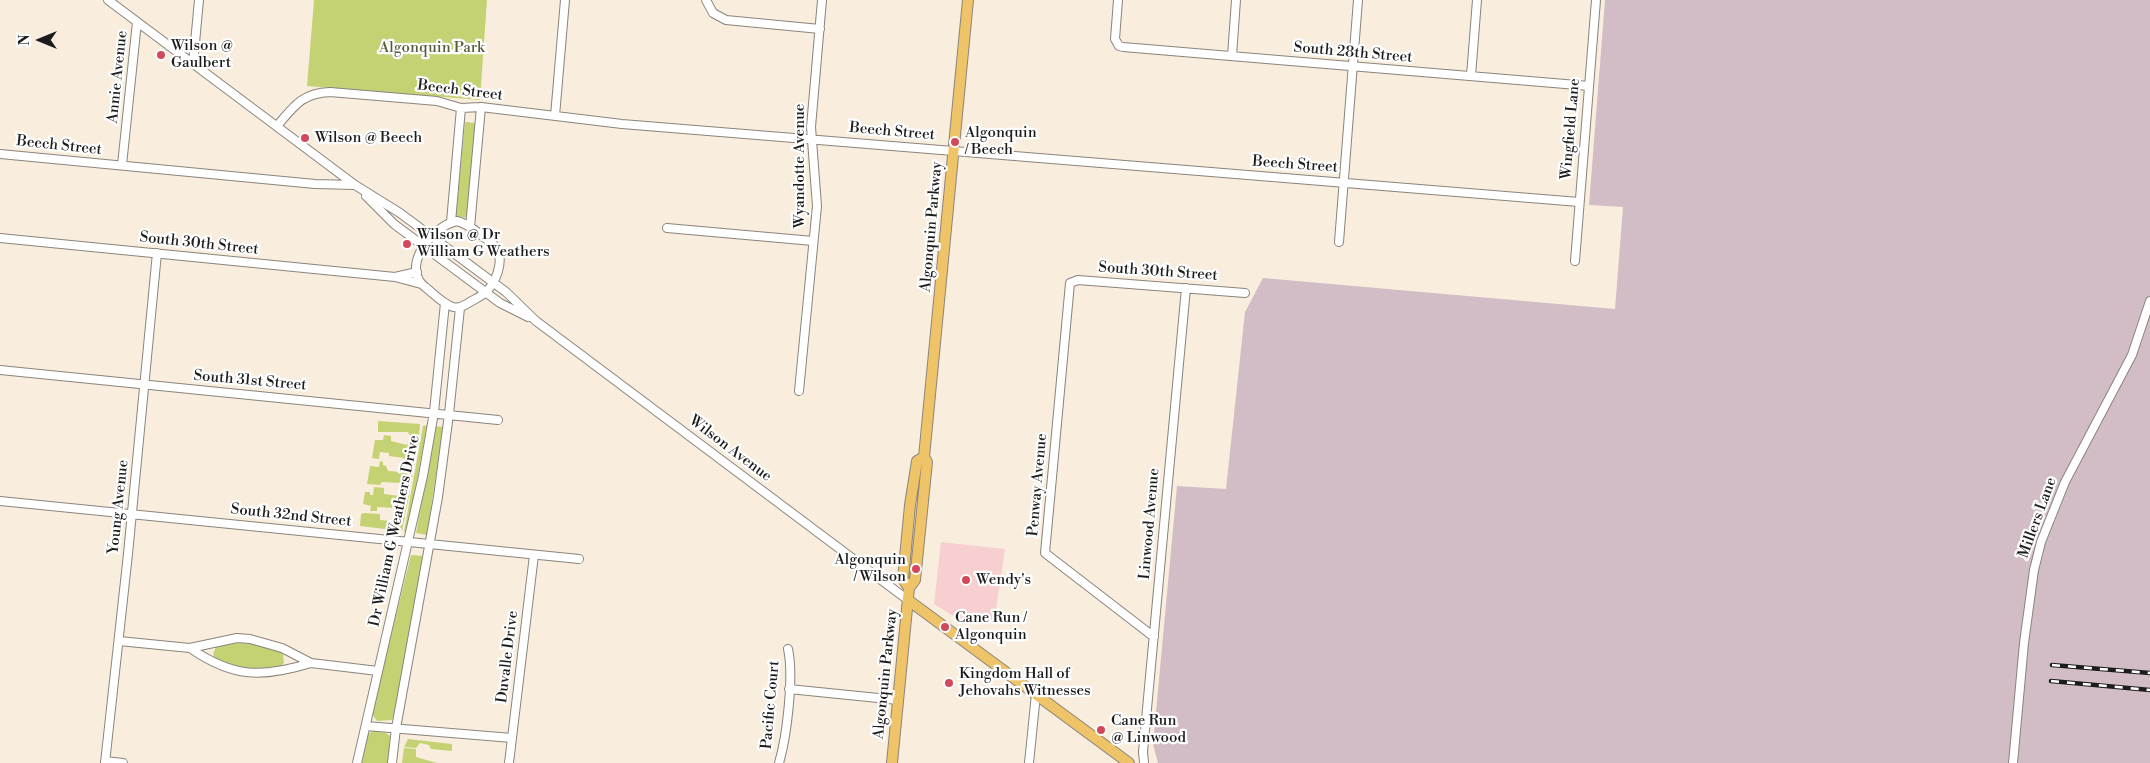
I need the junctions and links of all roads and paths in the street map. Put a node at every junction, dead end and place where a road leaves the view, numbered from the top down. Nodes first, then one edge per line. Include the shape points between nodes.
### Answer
1 (108, 0) edge
2 (199, 0) edge
3 (565, 0) edge
4 (706, 0) edge
5 (822, 0) edge
6 (968, 0) edge
7 (1118, 0) edge
8 (1236, 0) edge
9 (1358, 0) edge
10 (1477, 0) edge
11 (1596, 0) edge
12 (138, 22) junction
13 (820, 29) junction
14 (1232, 56) junction
15 (193, 64) junction
16 (1353, 67) junction
17 (1471, 76) junction
18 (1589, 86) junction
19 (481, 107) junction
20 (461, 108) junction
21 (555, 116) junction
22 (277, 126) junction
23 (812, 139) junction
24 (954, 151) junction
25 (0, 154) edge
26 (122, 165) junction
27 (1344, 183) junction
28 (355, 185) junction
29 (1579, 202) junction
30 (450, 222) junction
31 (470, 227) junction
32 (667, 228) dead end
33 (430, 236) junction
34 (0, 238) edge
35 (814, 241) junction
36 (1339, 242) dead end
37 (423, 246) junction
38 (157, 253) junction
39 (1574, 261) dead end
40 (416, 272) junction
41 (395, 278) junction
42 (493, 283) junction
43 (1070, 283) joint
44 (421, 284) junction
45 (1186, 288) junction
46 (486, 292) junction
47 (1245, 293) dead end
48 (2150, 301) edge
49 (445, 303) junction
50 (460, 308) junction
51 (536, 321) junction
52 (0, 370) edge
53 (145, 384) junction
54 (799, 391) dead end
55 (434, 412) junction
56 (449, 414) junction
57 (498, 420) dead end
58 (0, 501) edge
59 (132, 514) junction
60 (410, 542) junction
61 (430, 544) junction
62 (534, 555) junction
63 (579, 559) dead end
64 (908, 600) junction
65 (1154, 637) junction
66 (119, 640) junction
67 (190, 648) junction
68 (788, 649) dead end
69 (311, 663) junction
70 (378, 671) junction
71 (789, 689) junction
72 (1036, 694) junction
73 (898, 700) junction
74 (366, 726) junction
75 (396, 728) junction
76 (512, 738) junction
77 (105, 762) edge
78 (123, 763) edge
79 (357, 763) edge
80 (392, 763) edge
81 (509, 763) edge
82 (779, 763) edge
83 (892, 763) edge
84 (1029, 763) edge
85 (1129, 763) edge
86 (1144, 763) edge
87 (2013, 763) edge

1 - 12 street, Wilson Avenue
2 - 15 street
3 - 21 street
4 - 13 street via 713,12 726,20
5 - 13 street, Wyandotte Avenue
6 - 24 main road, Algonquin Parkway
7 - 14 street, South 28th Street via 1115,39 1123,47
8 - 14 street
9 - 16 street
10 - 17 street
11 - 18 street, Wingfield Lane
12 - 15 street, Wilson Avenue
12 - 26 street, Annie Avenue
13 - 23 street, Wyandotte Avenue
14 - 16 street, South 28th Street
15 - 22 street, Wilson Avenue
16 - 17 street, South 28th Street
16 - 27 street
17 - 18 street, South 28th Street
18 - 29 street, Wingfield Lane
19 - 20 street, Beech Street
19 - 21 street, Beech Street
19 - 31 street
20 - 22 street, Beech Street via 438,101 317,93 296,104
20 - 30 street
21 - 23 street, Beech Street
22 - 28 street, Wilson Avenue
23 - 24 street, Beech Street
23 - 35 street, Wyandotte Avenue via 816,200
24 - 27 street, Beech Street
24 - 64 main road, Algonquin Parkway via 915,580 909,588
25 - 26 street, Beech Street
26 - 28 street, Beech Street
27 - 29 street, Beech Street
27 - 36 street
28 - 33 street, Wilson Avenue
28 - 37 street, Wilson Avenue via 394,224
29 - 39 street, Wingfield Lane
30 - 31 street via 461,222
30 - 33 street
31 - 42 street via 496,246 499,265
32 - 35 street
33 - 37 street
33 - 42 street, Wilson Avenue
34 - 38 street, South 30th Street
35 - 54 street, Wyandotte Avenue
37 - 40 street
37 - 46 street, Wilson Avenue
38 - 41 street, South 30th Street
38 - 53 street, Young Avenue
40 - 41 street, South 30th Street
40 - 44 street
41 - 44 street, South 30th Street
42 - 46 street
42 - 51 street, Wilson Avenue
43 - 45 street, South 30th Street via 1078,280
43 - 65 street, Penway Avenue via 1046,554
44 - 49 street
45 - 47 street, South 30th Street
45 - 65 street, Linwood Avenue
46 - 50 street
46 - 51 street, Wilson Avenue
48 - 87 street, Millers Lane via 2132,355 2065,482 2041,542 2024,643
49 - 50 street
49 - 55 street, Dr William G Weathers Drive
50 - 56 street, Dr William G Weathers Drive
51 - 64 street, Wilson Avenue
52 - 53 street, South 31st Street
53 - 55 street, South 31st Street
53 - 59 street, Young Avenue
55 - 56 street, South 31st Street
55 - 60 street, Dr William G Weathers Drive
56 - 57 street, South 31st Street
56 - 61 street, Dr William G Weathers Drive
58 - 59 street, South 32nd Street
59 - 60 street, South 32nd Street
59 - 66 street, Young Avenue
60 - 61 street, South 32nd Street
60 - 70 street, Dr William G Weathers Drive
61 - 62 street, South 32nd Street
61 - 75 street, Dr William G Weathers Drive
62 - 63 street, South 32nd Street
62 - 76 street, Duvalle Drive
64 - 72 main road
64 - 73 main road, Algonquin Parkway
65 - 86 street, Linwood Avenue
66 - 67 street
66 - 77 street, Young Avenue
67 - 69 street via 237,638 250,639 269,643
67 - 69 street via 217,665 246,673 275,673
68 - 71 street, Pacific Court
69 - 70 street
70 - 74 street, Dr William G Weathers Drive
71 - 73 street
71 - 82 street, Pacific Court
72 - 84 street
72 - 85 main road
73 - 83 main road, Algonquin Parkway
74 - 75 street
74 - 79 street, Dr William G Weathers Drive
75 - 76 street
75 - 80 street, Dr William G Weathers Drive
76 - 81 street, Duvalle Drive
77 - 78 street

